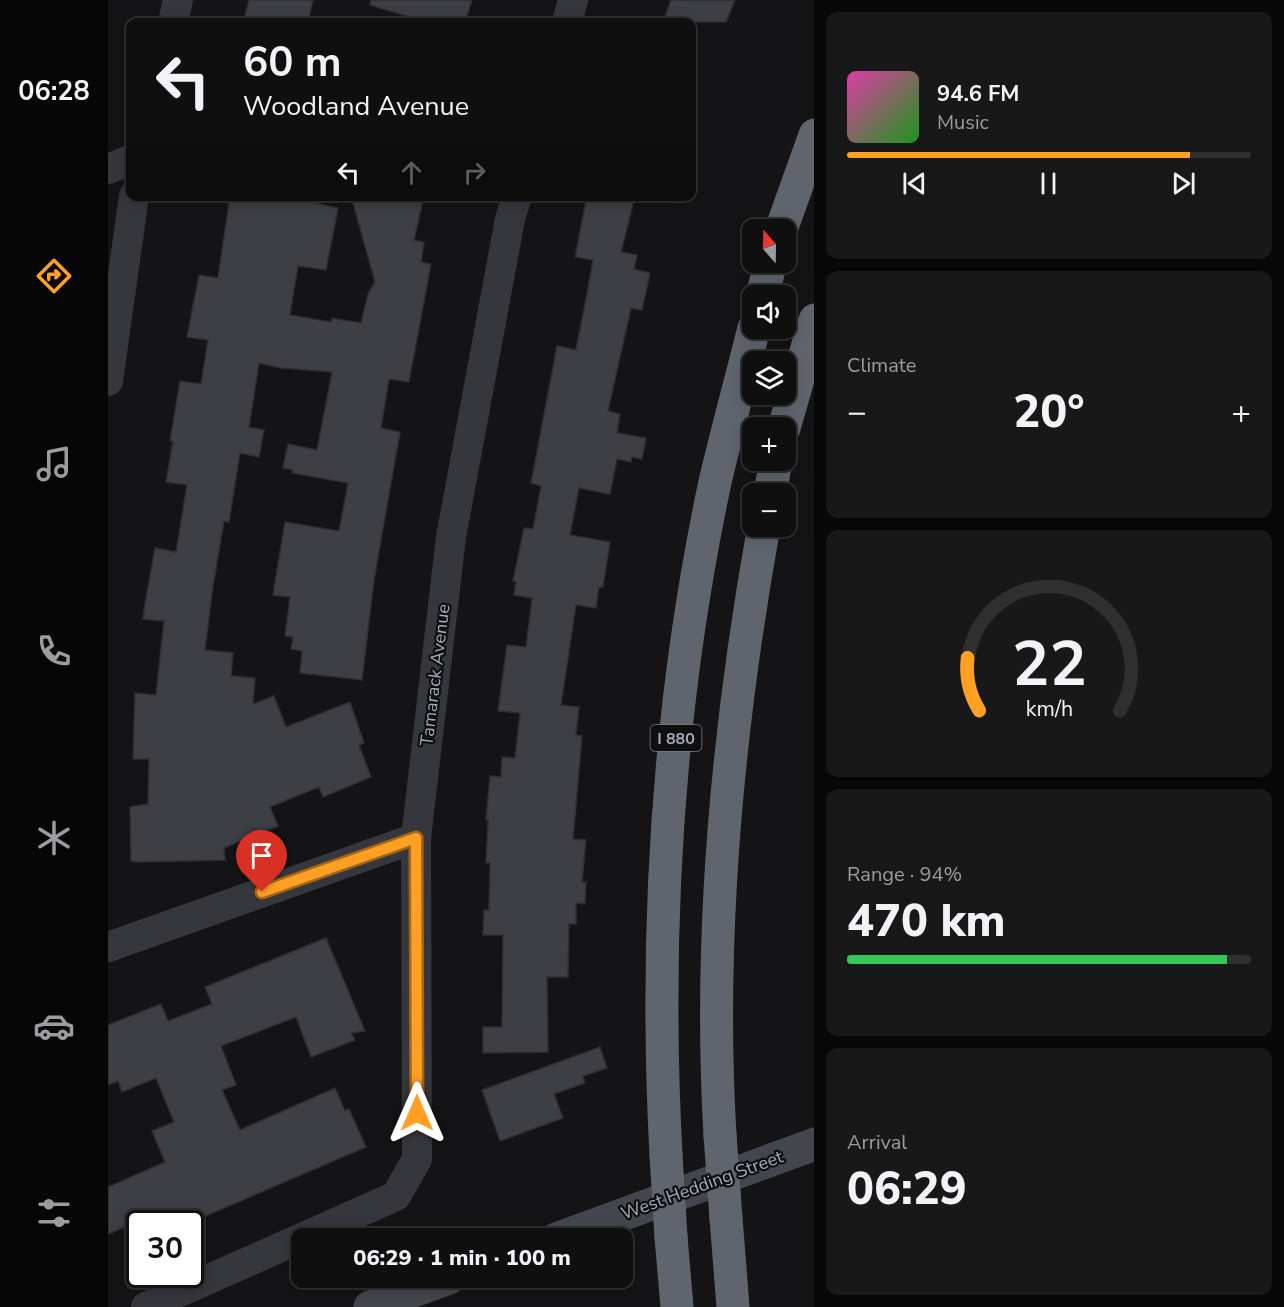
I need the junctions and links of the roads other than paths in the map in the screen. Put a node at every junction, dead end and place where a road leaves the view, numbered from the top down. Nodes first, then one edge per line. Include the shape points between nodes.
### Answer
1 (178, 0) edge
2 (573, 0) edge
3 (174, 18) edge
4 (568, 18) edge
5 (814, 135) edge
6 (126, 162) edge
7 (108, 169) edge
8 (133, 201) edge
9 (515, 201) edge
10 (785, 219) edge
11 (814, 320) edge
12 (751, 339) edge
13 (108, 381) edge
14 (787, 417) edge
15 (762, 537) edge
16 (416, 838) junction
17 (108, 947) edge
18 (814, 1144) edge
19 (586, 1228) edge
20 (422, 1288) edge
21 (146, 1307) edge
22 (370, 1307) edge
23 (677, 1307) edge
24 (733, 1307) edge

1 - 3 street
2 - 4 street
5 - 10 highway
6 - 7 street
8 - 13 street
9 - 16 street, Tamarack Avenue via 451,537
11 - 14 highway
12 - 23 highway, I 880, bridge via 716,483 682,679 672,771 662,990 666,1155
15 - 24 highway, bridge via 739,682 716,965 716,1066
16 - 17 street
16 - 21 street, Tamarack Avenue via 417,1159 396,1196
18 - 19 main road, West Hedding Street
20 - 22 main road

